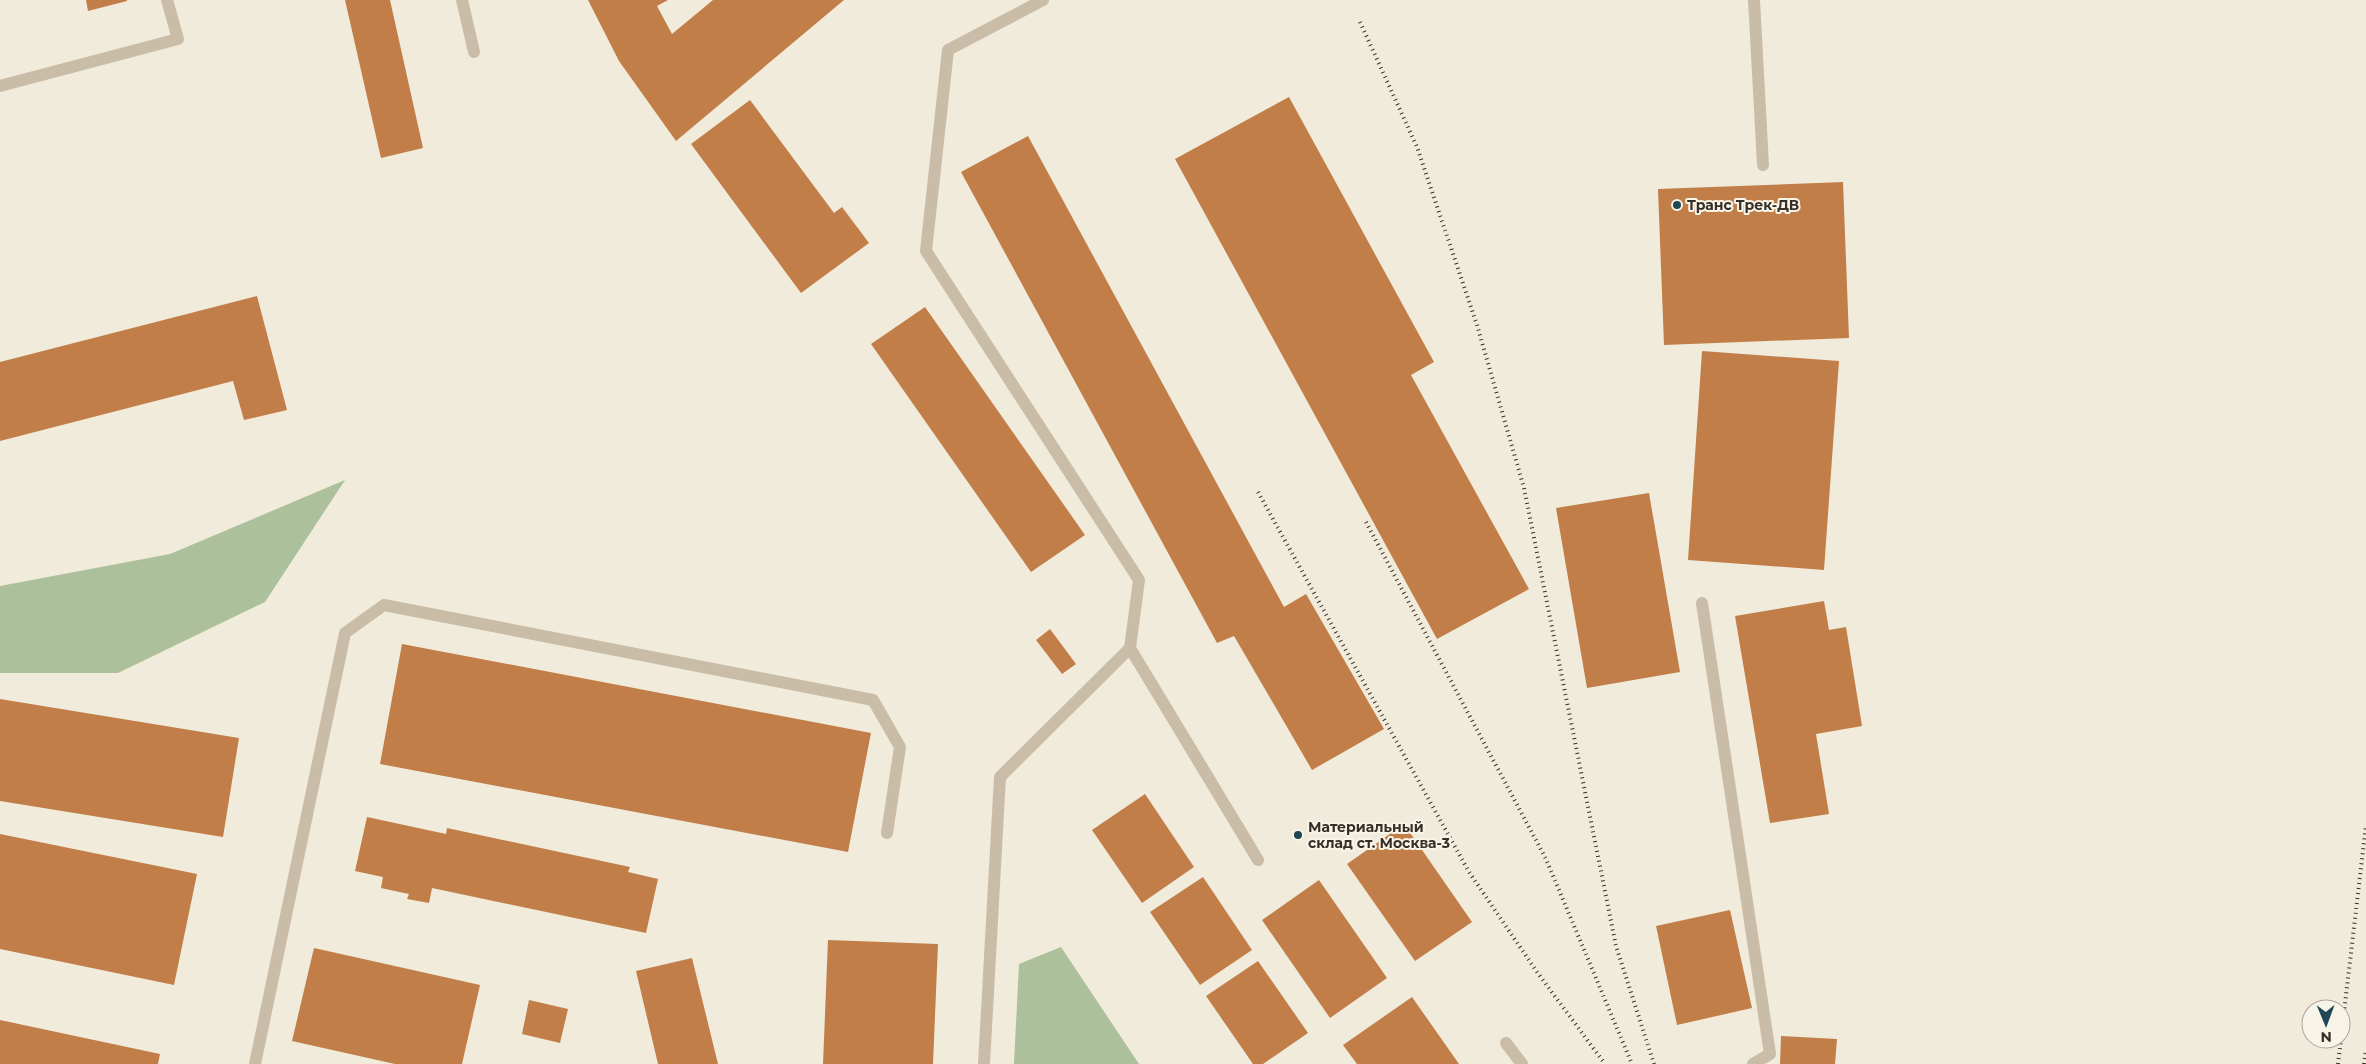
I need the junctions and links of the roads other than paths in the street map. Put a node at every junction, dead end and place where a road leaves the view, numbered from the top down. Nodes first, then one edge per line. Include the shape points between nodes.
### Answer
1 (167, 0) edge
2 (462, 0) edge
3 (1043, 0) edge
4 (1754, 0) edge
5 (474, 52) dead end
6 (0, 86) edge
7 (1763, 165) dead end
8 (1702, 603) dead end
9 (1130, 648) junction
10 (887, 833) dead end
11 (1258, 860) dead end
12 (1506, 1043) dead end
13 (255, 1064) edge
14 (984, 1064) edge
15 (1522, 1064) edge
16 (1752, 1064) edge

1 - 6 lane via 178,39
2 - 5 lane
3 - 9 lane via 948,50 926,251 1139,580
4 - 7 lane
8 - 16 lane via 1770,1054
9 - 11 lane
9 - 14 lane via 1000,777
10 - 13 lane via 900,747 873,700 384,605 345,633
12 - 15 lane

